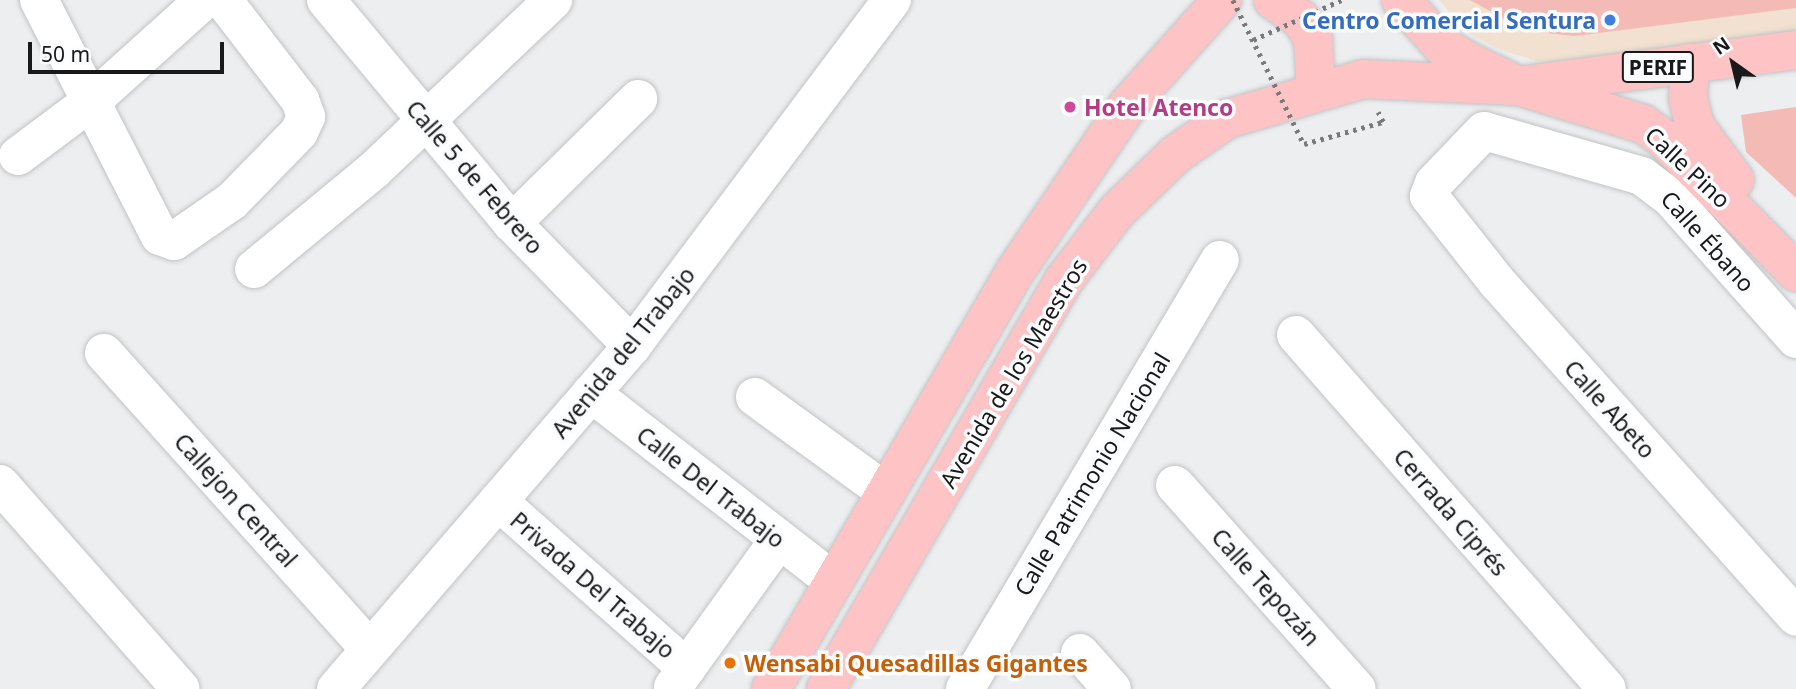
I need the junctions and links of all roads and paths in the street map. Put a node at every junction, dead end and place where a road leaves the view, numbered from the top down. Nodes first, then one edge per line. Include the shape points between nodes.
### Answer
1 (39, 0) edge
2 (204, 0) edge
3 (223, 0) edge
4 (326, 0) edge
5 (552, 0) edge
6 (892, 0) edge
7 (1222, 0) edge
8 (1233, 0) edge
9 (1273, 0) edge
10 (1341, 0) edge
11 (1401, 0) edge
12 (1253, 40) junction
13 (1796, 50) edge
14 (1690, 63) junction
15 (1363, 79) junction
16 (1519, 86) junction
17 (1316, 90) junction
18 (638, 99) dead end
19 (93, 100) junction
20 (422, 118) junction
21 (18, 156) dead end
22 (1429, 196) joint
23 (512, 223) junction
24 (1796, 236) edge
25 (1220, 260) dead end
26 (254, 269) dead end
27 (1796, 272) edge
28 (1296, 335) dead end
29 (1796, 339) edge
30 (632, 346) junction
31 (104, 353) dead end
32 (591, 393) junction
33 (755, 397) dead end
34 (0, 484) edge
35 (1175, 485) dead end
36 (883, 490) junction
37 (498, 501) junction
38 (778, 541) junction
39 (832, 580) junction
40 (1796, 617) edge
41 (369, 648) junction
42 (1080, 653) dead end
43 (679, 678) edge
44 (181, 689) edge
45 (336, 689) edge
46 (771, 689) edge
47 (826, 689) edge
48 (965, 689) edge
49 (1112, 689) edge
50 (1357, 689) edge
51 (1607, 689) edge

1 - 19 street
2 - 19 street
3 - 19 street via 300,100 306,117 299,132 232,201 182,238 160,236
4 - 20 street, Calle 5 de Febrero
5 - 20 street
6 - 30 street, Avenida del Trabajo
7 - 36 main road via 1128,105 1016,270
8 - 12 path, bridge
9 - 17 main road via 1300,18 1313,39
10 - 12 path, bridge
11 - 16 main road via 1442,46
12 - 15 path, bridge via 1304,144 1383,122
13 - 14 main road, Avenida de los Maestros / PERIF
14 - 16 main road, Avenida de los Maestros / PERIF
14 - 24 main road, Calle Pino via 1688,99 1707,149
15 - 16 main road, Avenida de los Maestros
15 - 17 main road, Avenida de los Maestros
16 - 27 main road, Calle Pino via 1643,124
17 - 47 main road, Avenida de los Maestros via 1227,119 1176,154 1117,211 1064,280
18 - 23 street
19 - 21 street
20 - 23 street, Calle 5 de Febrero
20 - 26 street via 374,170
22 - 29 street, Calle Ébano via 1442,173 1483,131 1654,182
22 - 40 street, Calle Abeto via 1496,282
23 - 30 street, Calle 5 de Febrero
25 - 48 street, Calle Patrimonio Nacional
28 - 51 street, Cerrada Ciprés
30 - 32 street, Avenida del Trabajo
31 - 41 street, Callejon Central
32 - 37 street, Avenida del Trabajo
32 - 38 street, Calle Del Trabajo
33 - 36 street
34 - 44 street
35 - 50 street, Calle Tepozán
36 - 39 main road
37 - 41 street, Avenida del Trabajo
37 - 43 street, Privada Del Trabajo
38 - 39 street, Calle Del Trabajo
38 - 43 street, Privada Del Trabajo
39 - 46 main road
41 - 45 street, Avenida del Trabajo
42 - 49 street

